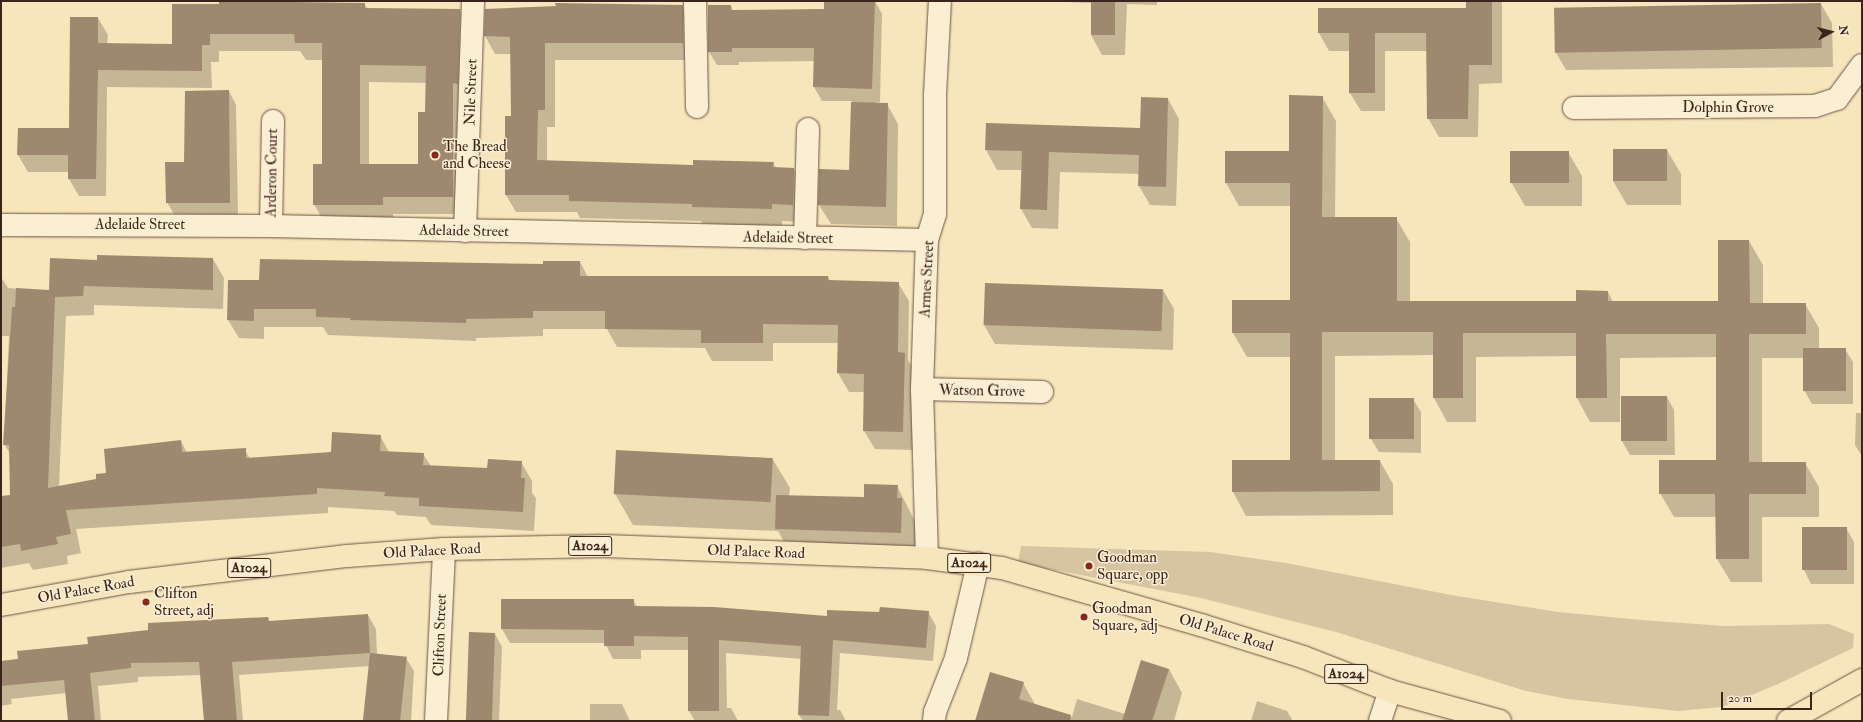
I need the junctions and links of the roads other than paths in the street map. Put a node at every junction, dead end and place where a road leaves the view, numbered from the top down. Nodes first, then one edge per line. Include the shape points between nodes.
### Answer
1 (473, 1) edge
2 (695, 1) edge
3 (940, 1) edge
4 (1862, 65) edge
5 (697, 107) dead end
6 (1574, 108) dead end
7 (273, 121) dead end
8 (808, 130) dead end
9 (1, 224) edge
10 (271, 226) junction
11 (465, 231) junction
12 (805, 238) junction
13 (927, 240) junction
14 (922, 389) junction
15 (1042, 392) dead end
16 (444, 549) junction
17 (927, 558) junction
18 (978, 564) junction
19 (1, 605) edge
20 (1862, 680) edge
21 (1390, 691) junction
22 (1495, 720) edge
23 (436, 721) edge
24 (934, 721) edge
25 (1380, 721) edge
26 (1788, 721) edge

1 - 11 street, Nile Street
2 - 5 street
3 - 13 street, Armes Street via 935,95 935,214
4 - 6 street, Dolphin Grove via 1837,99 1815,106
7 - 10 street, Arderon Court
8 - 12 street
9 - 10 street, Adelaide Street
10 - 11 street, Adelaide Street
11 - 12 street, Adelaide Street
12 - 13 street, Adelaide Street
13 - 14 street, Armes Street
14 - 15 street, Watson Grove
14 - 17 street, Armes Street
16 - 17 main road, Old Palace Road / A1024 via 604,546
16 - 19 main road, Old Palace Road / A1024 via 347,556 129,582
16 - 23 street, Clifton Street
17 - 18 main road, Old Palace Road / A1024
18 - 21 main road, Old Palace Road / A1024 via 1002,568 1201,625 1303,657
18 - 24 street via 956,658 935,712
20 - 26 main road
21 - 22 main road, Old Palace Road / A1024
21 - 25 street

